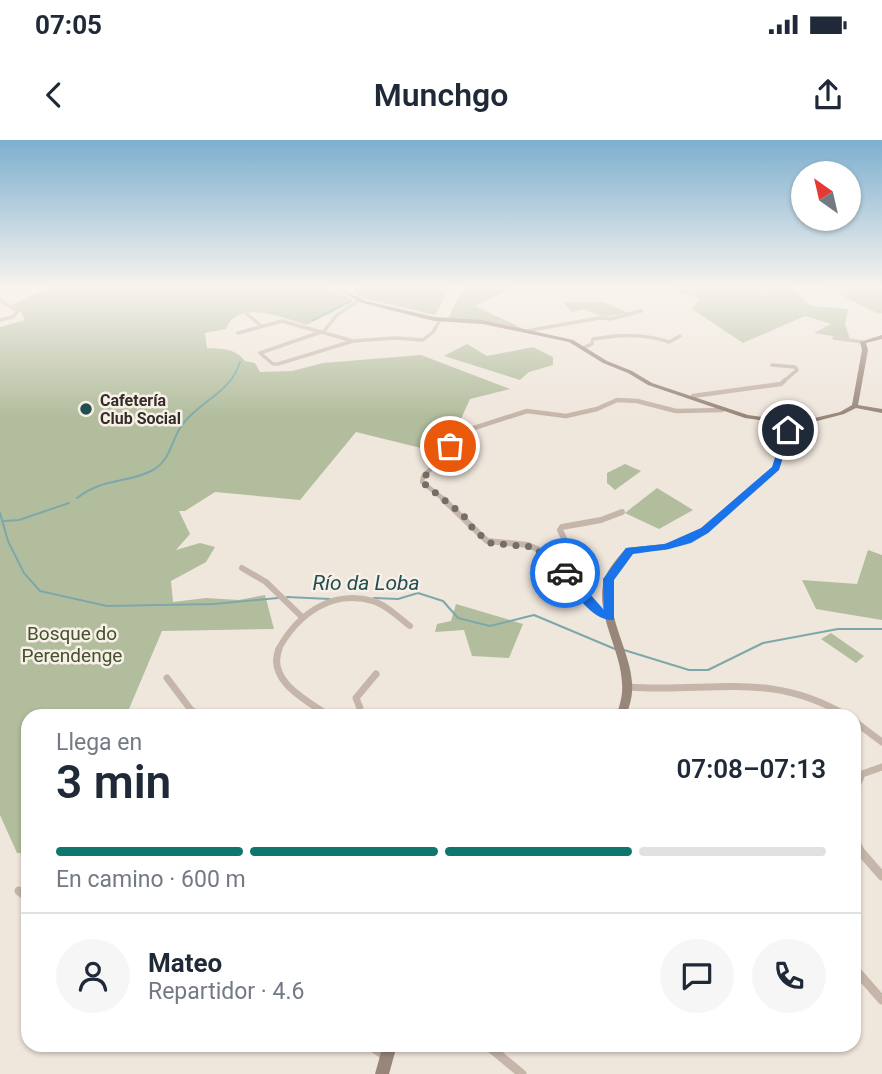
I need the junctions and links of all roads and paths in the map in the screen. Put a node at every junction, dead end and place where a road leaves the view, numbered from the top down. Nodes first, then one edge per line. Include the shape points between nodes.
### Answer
1 (246, 331) edge
2 (324, 331) joint
3 (434, 331) edge
4 (526, 331) edge
5 (238, 333) dead end
6 (680, 336) dead end
7 (882, 337) edge
8 (834, 338) dead end
9 (354, 341) junction
10 (863, 342) junction
11 (585, 347) junction
12 (772, 365) dead end
13 (693, 397) junction
14 (855, 406) junction
15 (722, 410) junction
16 (882, 411) edge
17 (791, 425) junction
18 (622, 512) dead end
19 (554, 562) junction
20 (242, 568) dead end
21 (610, 617) junction
22 (303, 618) junction
23 (410, 626) dead end
24 (376, 674) dead end
25 (167, 678) dead end
26 (629, 687) junction
27 (190, 709) edge
28 (319, 709) edge
29 (360, 709) edge
30 (624, 709) edge
31 (836, 709) edge
32 (861, 726) edge
33 (882, 742) edge
34 (882, 767) edge
35 (861, 776) edge
36 (861, 853) edge
37 (882, 876) edge
38 (861, 976) edge
39 (882, 1000) edge
40 (388, 1052) edge
41 (495, 1052) edge
42 (382, 1074) edge
43 (522, 1074) edge

1 - 5 street
2 - 9 street
2 - 9 street via 260,353 278,365
3 - 9 street via 423,340
4 - 11 street
6 - 11 street via 669,342 627,333 593,339
7 - 10 street
8 - 10 street
10 - 14 street
11 - 13 street via 600,360 650,384
12 - 13 street via 797,370 781,384
13 - 15 street
14 - 16 street
14 - 17 street via 832,417
15 - 17 street
15 - 19 street via 676,411 617,400 573,416 537,411 512,415 463,435 438,458 422,482 463,515 474,530 490,543 533,547
17 - 21 street via 776,468 705,531 665,547 629,550 609,579
18 - 19 street via 562,527 559,530 569,549
19 - 21 street via 599,612
20 - 22 street via 266,582
21 - 26 street
22 - 23 street via 321,603 333,600 372,601
22 - 28 street via 275,656 282,678
24 - 29 street via 356,698
25 - 27 street
26 - 30 street
26 - 31 street via 721,685 796,690
32 - 33 street
34 - 35 street
36 - 37 street
38 - 39 street
40 - 42 street
41 - 43 street

